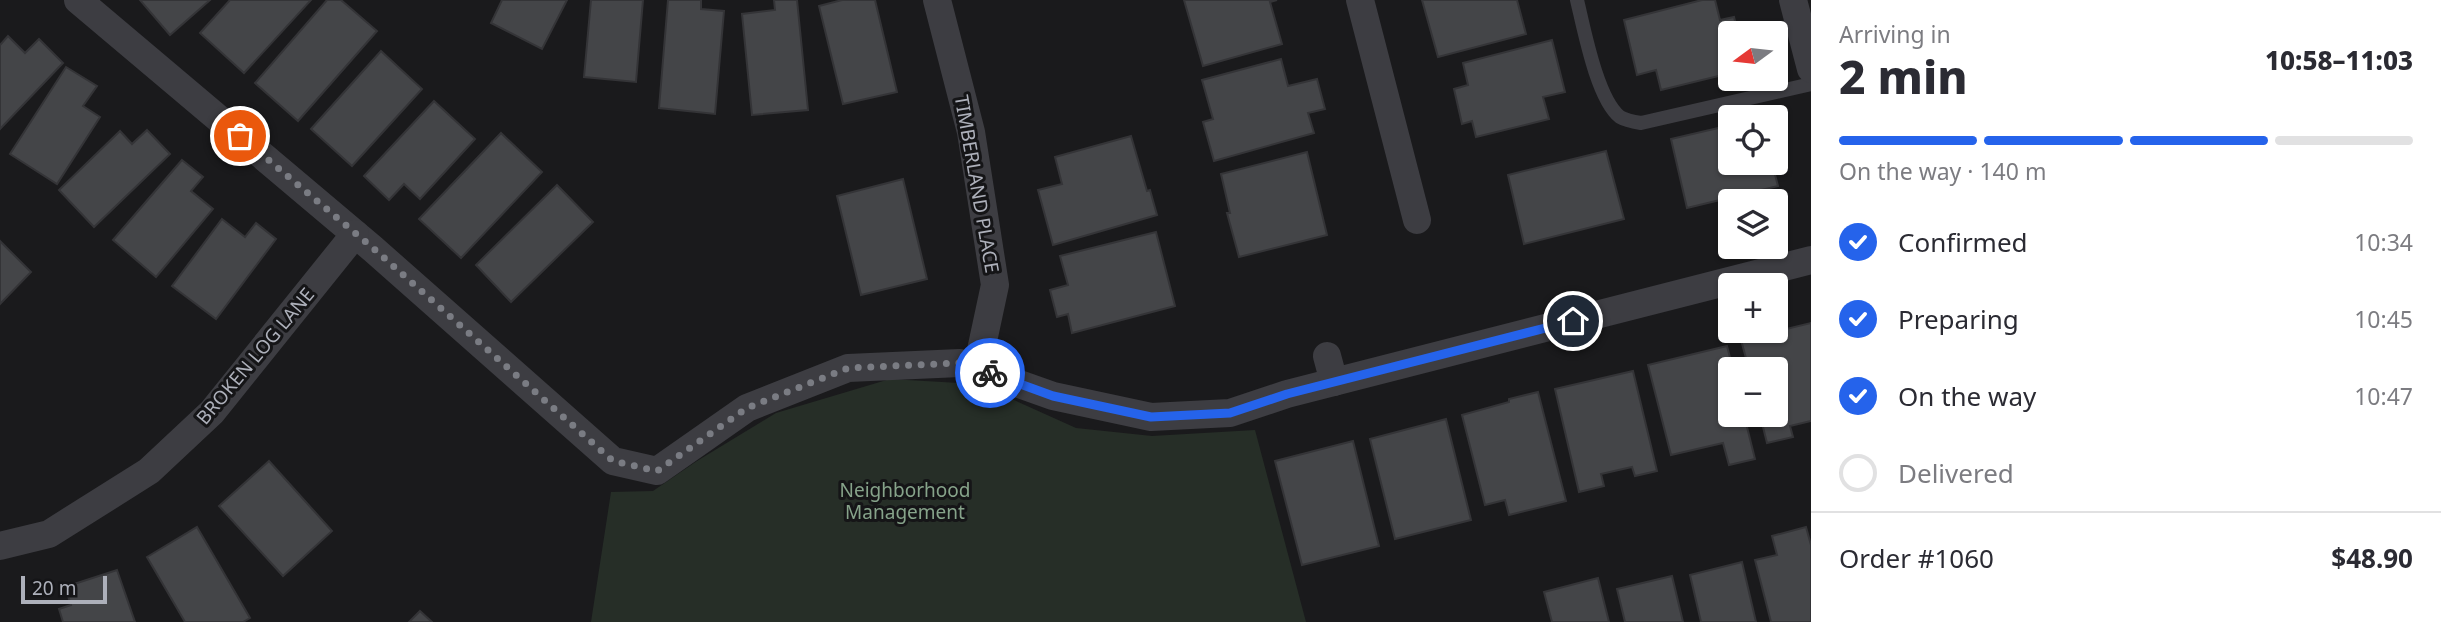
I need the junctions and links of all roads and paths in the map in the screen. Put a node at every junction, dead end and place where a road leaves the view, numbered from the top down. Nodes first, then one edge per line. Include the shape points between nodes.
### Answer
1 (78, 0) edge
2 (937, 0) edge
3 (1360, 0) edge
4 (1577, 0) edge
5 (1793, 0) edge
6 (1811, 69) edge
7 (1811, 85) edge
8 (1417, 220) dead end
9 (355, 234) junction
10 (1811, 260) edge
11 (977, 369) junction
12 (0, 546) edge

1 - 9 street
2 - 11 street, TIMBERLAND PLACE via 971,132 995,285
3 - 8 street
4 - 7 lane via 1596,73 1620,117 1641,123
5 - 6 street
9 - 11 street via 613,461 657,471 747,408 848,368 960,363
9 - 12 street, BROKEN LOG LANE via 212,412 149,471 49,534
10 - 11 street via 1331,369 1230,413 1151,417 1053,396

